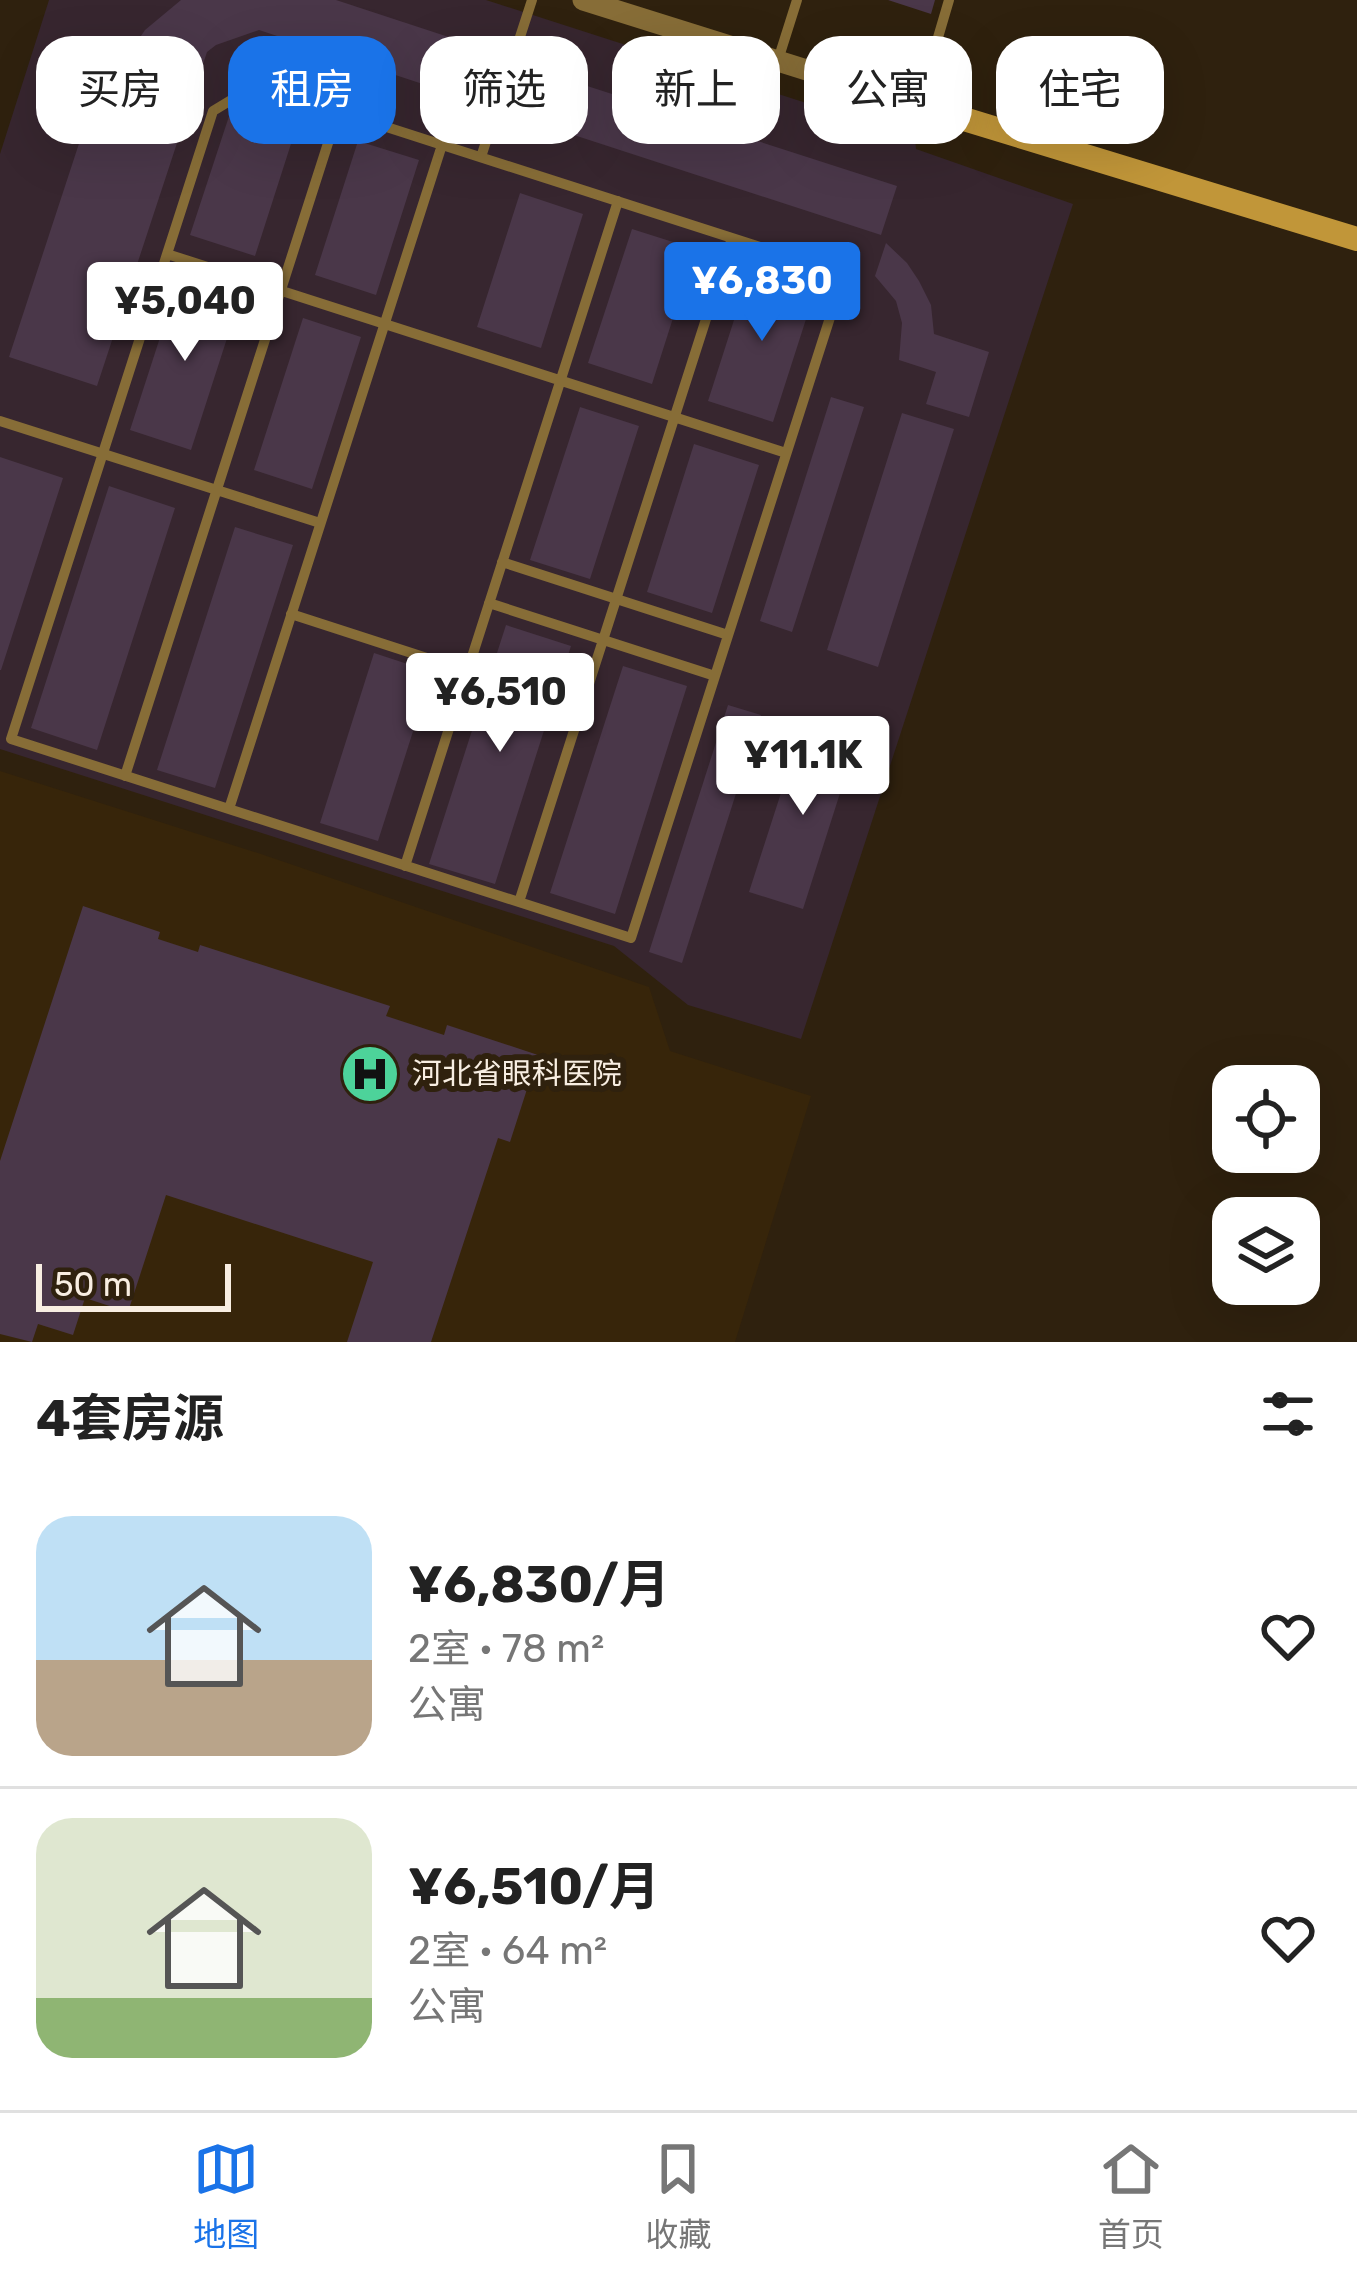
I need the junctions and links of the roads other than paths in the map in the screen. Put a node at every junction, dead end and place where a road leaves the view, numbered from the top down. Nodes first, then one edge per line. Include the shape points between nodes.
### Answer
1 (532, 0) edge
2 (583, 0) edge
3 (797, 0) edge
4 (949, 0) edge
5 (698, 36) edge
6 (938, 36) edge
7 (780, 55) edge
8 (228, 102) edge
9 (972, 121) edge
10 (396, 130) edge
11 (328, 144) edge
12 (442, 145) junction
13 (481, 158) junction
14 (618, 201) junction
15 (732, 238) junction
16 (1357, 239) edge
17 (166, 254) junction
18 (280, 291) junction
19 (384, 324) junction
20 (560, 381) junction
21 (674, 417) junction
22 (0, 421) edge
23 (787, 453) junction
24 (103, 454) junction
25 (217, 490) junction
26 (320, 524) junction
27 (502, 562) junction
28 (616, 599) junction
29 (489, 603) junction
30 (291, 614) junction
31 (728, 635) junction
32 (604, 640) junction
33 (467, 670) junction
34 (715, 676) junction
35 (125, 776) junction
36 (229, 809) junction
37 (405, 866) junction
38 (519, 902) junction

1 - 13 lane
2 - 5 street
3 - 7 lane
4 - 6 lane
8 - 17 lane via 213,111
9 - 16 street
10 - 12 lane
11 - 18 lane
12 - 13 lane
12 - 19 lane
13 - 14 lane
14 - 15 lane
14 - 20 lane
15 - 21 lane
15 - 23 lane via 844,274
17 - 18 lane
17 - 24 lane
18 - 19 lane
18 - 25 lane
19 - 20 lane
19 - 26 lane
20 - 21 lane
20 - 27 lane
21 - 23 lane
21 - 28 lane
22 - 24 lane
23 - 31 lane
24 - 25 lane
24 - 35 lane via 11,740
25 - 26 lane
25 - 35 lane
26 - 30 lane
27 - 28 lane
27 - 29 lane
28 - 31 lane
28 - 32 lane
29 - 32 lane
29 - 33 lane
30 - 33 lane
30 - 36 lane
31 - 34 lane
32 - 34 lane
32 - 38 lane
33 - 37 lane
34 - 38 lane via 631,938
35 - 36 lane
36 - 37 lane
37 - 38 lane

